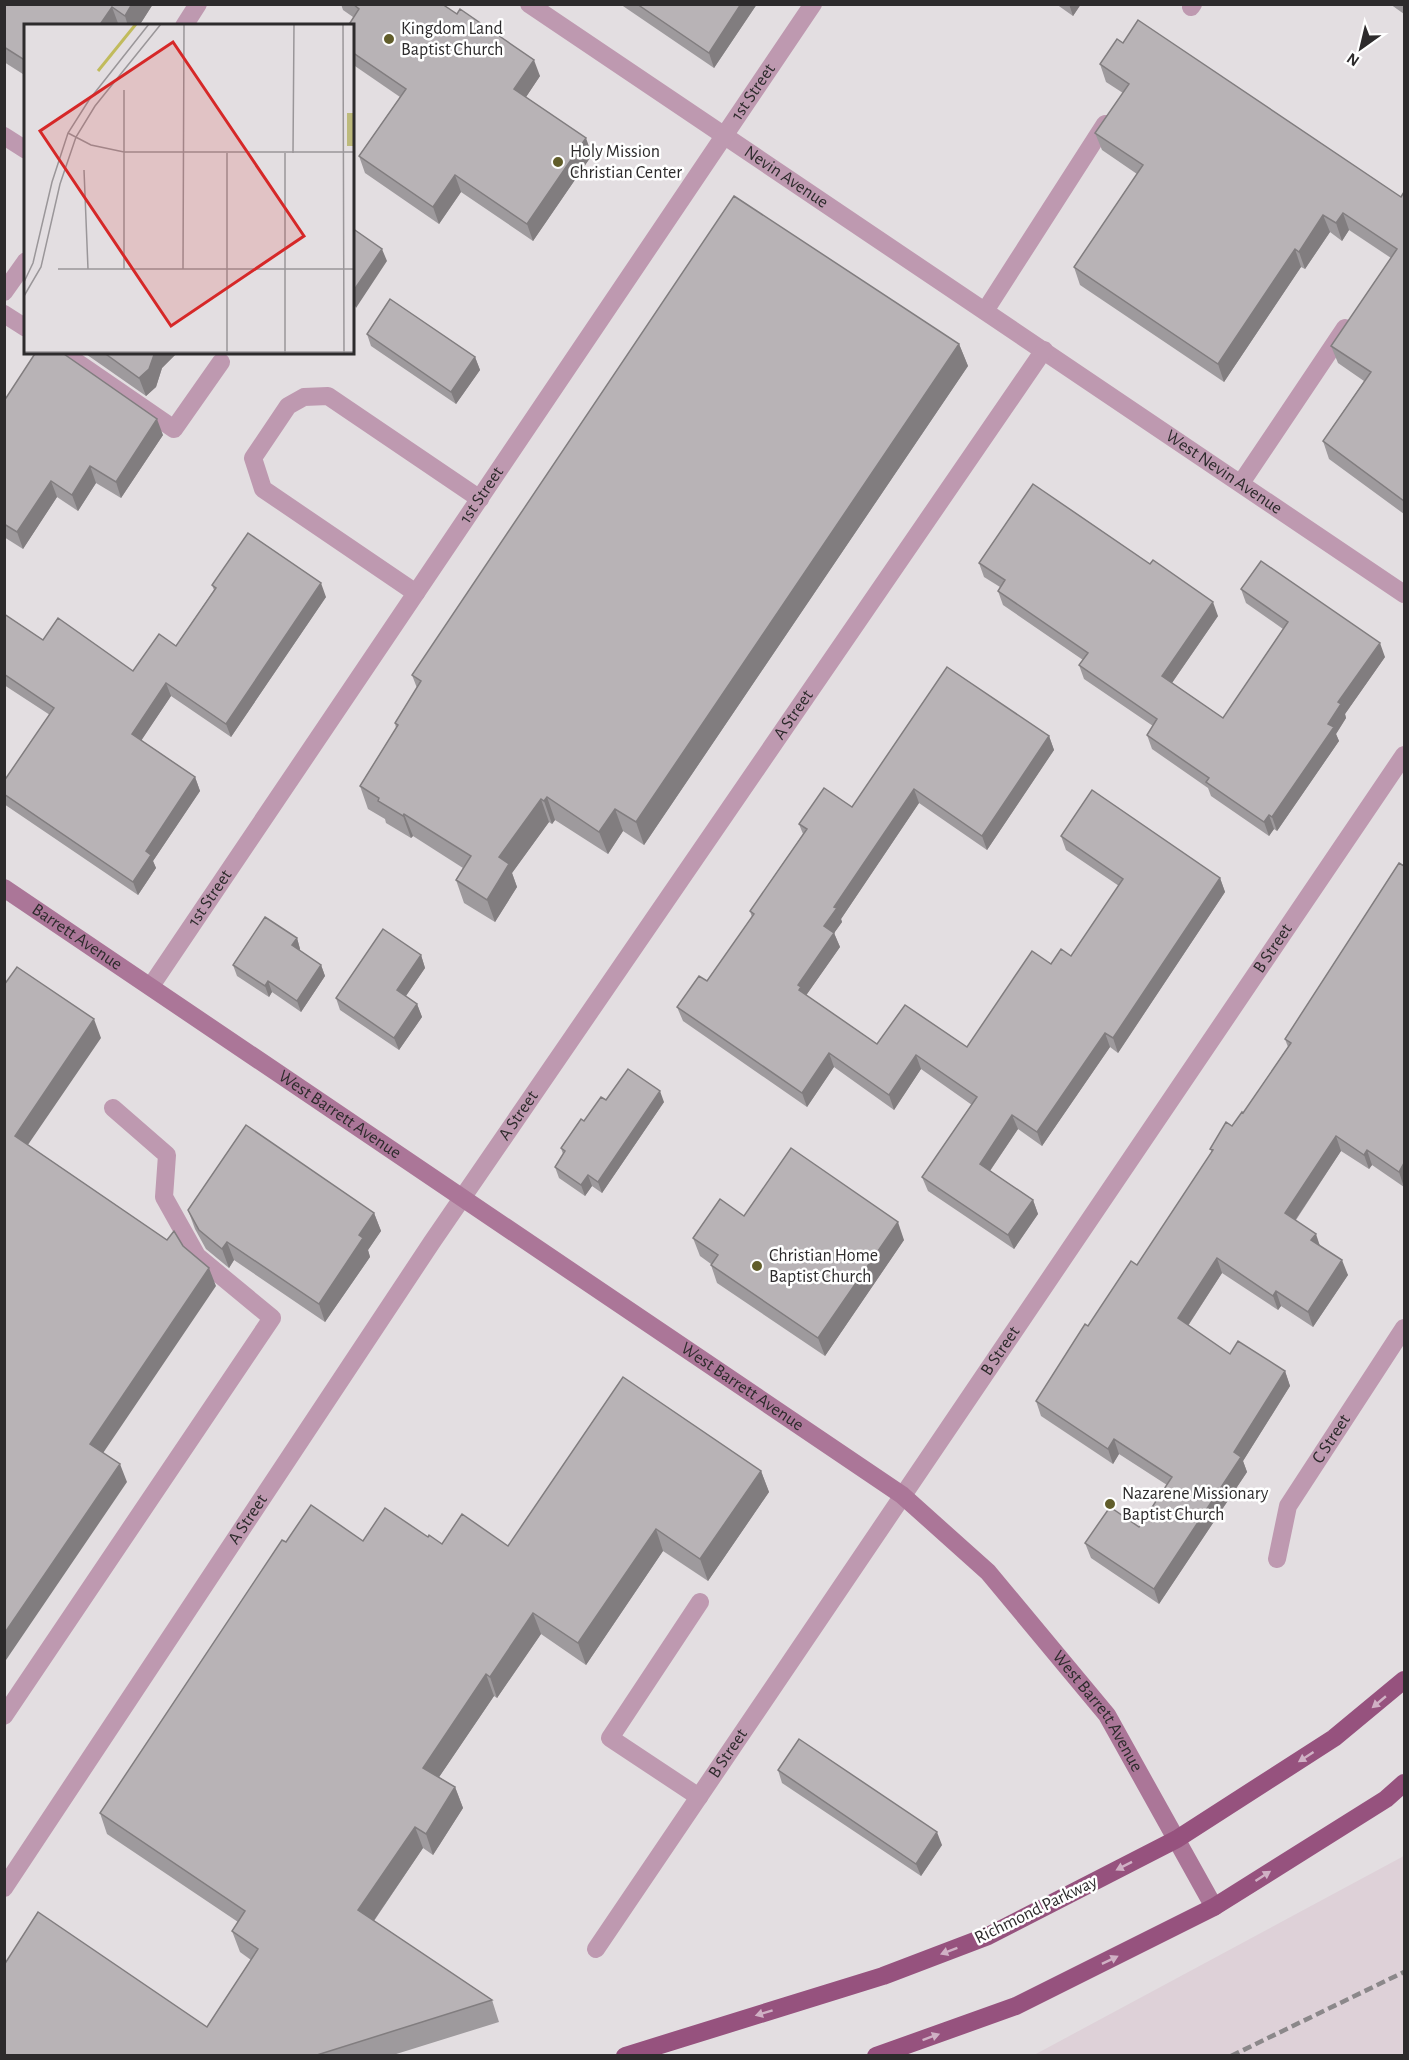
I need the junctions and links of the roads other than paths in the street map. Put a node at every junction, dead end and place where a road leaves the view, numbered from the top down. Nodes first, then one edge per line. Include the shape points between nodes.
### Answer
1 (198, 4) edge
2 (529, 4) edge
3 (813, 4) edge
4 (185, 24) edge
5 (1105, 124) edge
6 (4, 136) edge
7 (724, 136) junction
8 (24, 149) edge
9 (24, 264) edge
10 (4, 292) edge
11 (985, 311) junction
12 (4, 314) edge
13 (1352, 317) edge
14 (24, 327) edge
15 (1044, 350) junction
16 (65, 354) edge
17 (221, 362) dead end
18 (1241, 483) junction
19 (480, 499) junction
20 (416, 593) junction
21 (1404, 594) edge
22 (1404, 755) edge
23 (4, 888) edge
24 (151, 986) junction
25 (113, 1108) dead end
26 (464, 1197) junction
27 (1404, 1328) edge
28 (902, 1495) junction
29 (1277, 1559) dead end
30 (700, 1602) dead end
31 (1404, 1680) edge
32 (4, 1716) edge
33 (1404, 1783) edge
34 (699, 1797) junction
35 (1177, 1839) junction
36 (4, 1888) edge
37 (1214, 1907) junction
38 (596, 1949) dead end
39 (625, 2055) edge
40 (876, 2055) edge

1 - 4 street
2 - 7 street, Nevin Avenue
3 - 7 street, 1st Street
5 - 11 street
6 - 8 street
7 - 11 street, Nevin Avenue
7 - 19 street, 1st Street
9 - 10 street
11 - 15 street, Nevin Avenue
12 - 14 street
13 - 18 street
15 - 18 street, West Nevin Avenue
15 - 26 street, A Street
16 - 17 street via 174,429
18 - 21 street, West Nevin Avenue
19 - 20 street, 1st Street
19 - 20 street via 328,396 304,397 288,406 253,458 263,489
20 - 24 street, 1st Street
22 - 28 street, B Street
23 - 24 main road, Barrett Avenue
24 - 26 main road, West Barrett Avenue
25 - 32 street via 167,1155 164,1197 196,1256 272,1318
26 - 28 main road, West Barrett Avenue
26 - 36 street, A Street
27 - 29 street, C Street via 1288,1506
28 - 34 street, B Street
28 - 35 main road, West Barrett Avenue via 988,1572 1107,1715
30 - 34 street via 609,1738
31 -> 35 highway, Richmond Parkway via 1334,1738
37 -> 33 highway via 1386,1799
34 - 38 street, B Street
35 - 37 main road, West Barrett Avenue
35 -> 39 highway, Richmond Parkway via 988,1936 883,1976
40 -> 37 highway via 1016,2006

